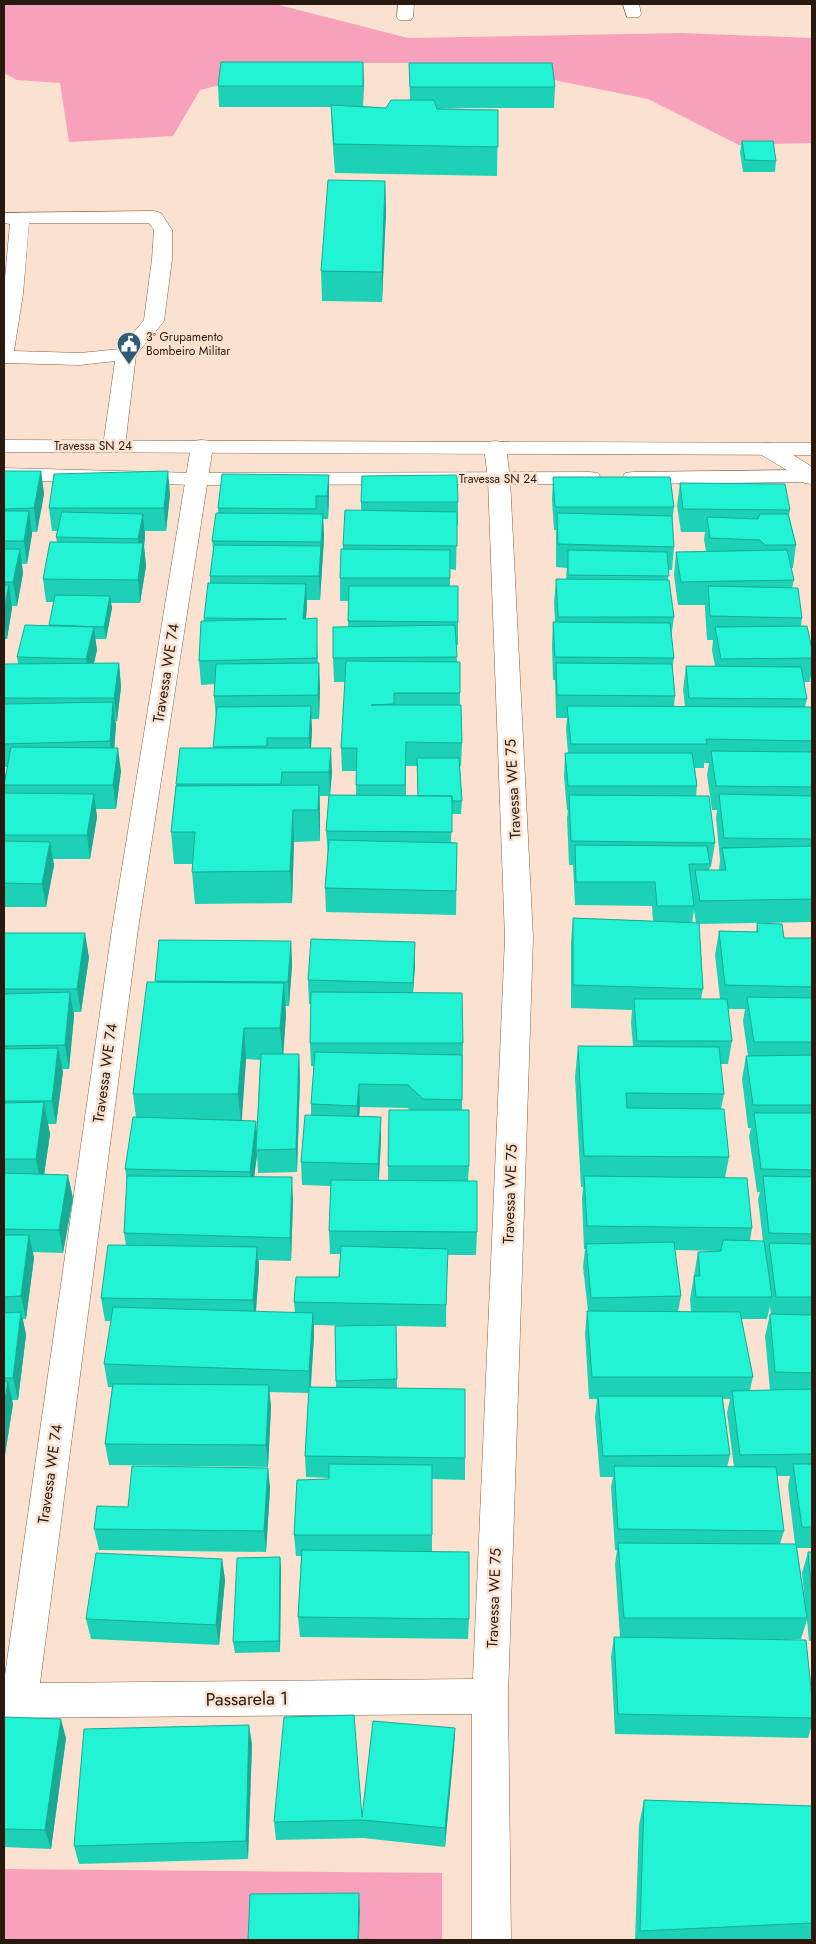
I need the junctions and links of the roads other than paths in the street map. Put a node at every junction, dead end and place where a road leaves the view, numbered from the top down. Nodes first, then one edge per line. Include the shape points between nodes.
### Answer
1 (12, 218) edge
2 (126, 354) junction
3 (4, 356) edge
4 (4, 446) edge
5 (114, 446) junction
6 (202, 446) junction
7 (495, 447) junction
8 (768, 449) junction
9 (812, 449) edge
10 (4, 474) edge
11 (812, 476) edge
12 (196, 479) junction
13 (498, 479) junction
14 (490, 1696) junction
15 (11, 1702) edge
16 (492, 1940) edge

1 - 2 street via 154,217 163,230 154,321
1 - 3 street via 13,294
2 - 3 street via 80,359
2 - 5 street
4 - 5 street, Travessa SN 24
5 - 6 street, Travessa SN 24
6 - 7 street, Travessa SN 24
6 - 12 street, Travessa WE 74
7 - 8 street, Travessa SN 24
7 - 13 street, Travessa WE 75
8 - 9 street, Travessa SN 24
8 - 11 street
10 - 12 street, Travessa SN 24
11 - 13 street, Travessa SN 24
12 - 13 street, Travessa SN 24
12 - 15 street, Travessa WE 74 via 125,929
13 - 14 street, Travessa WE 75 via 519,938
14 - 15 street, Passarela 1
14 - 16 street, Travessa WE 75

